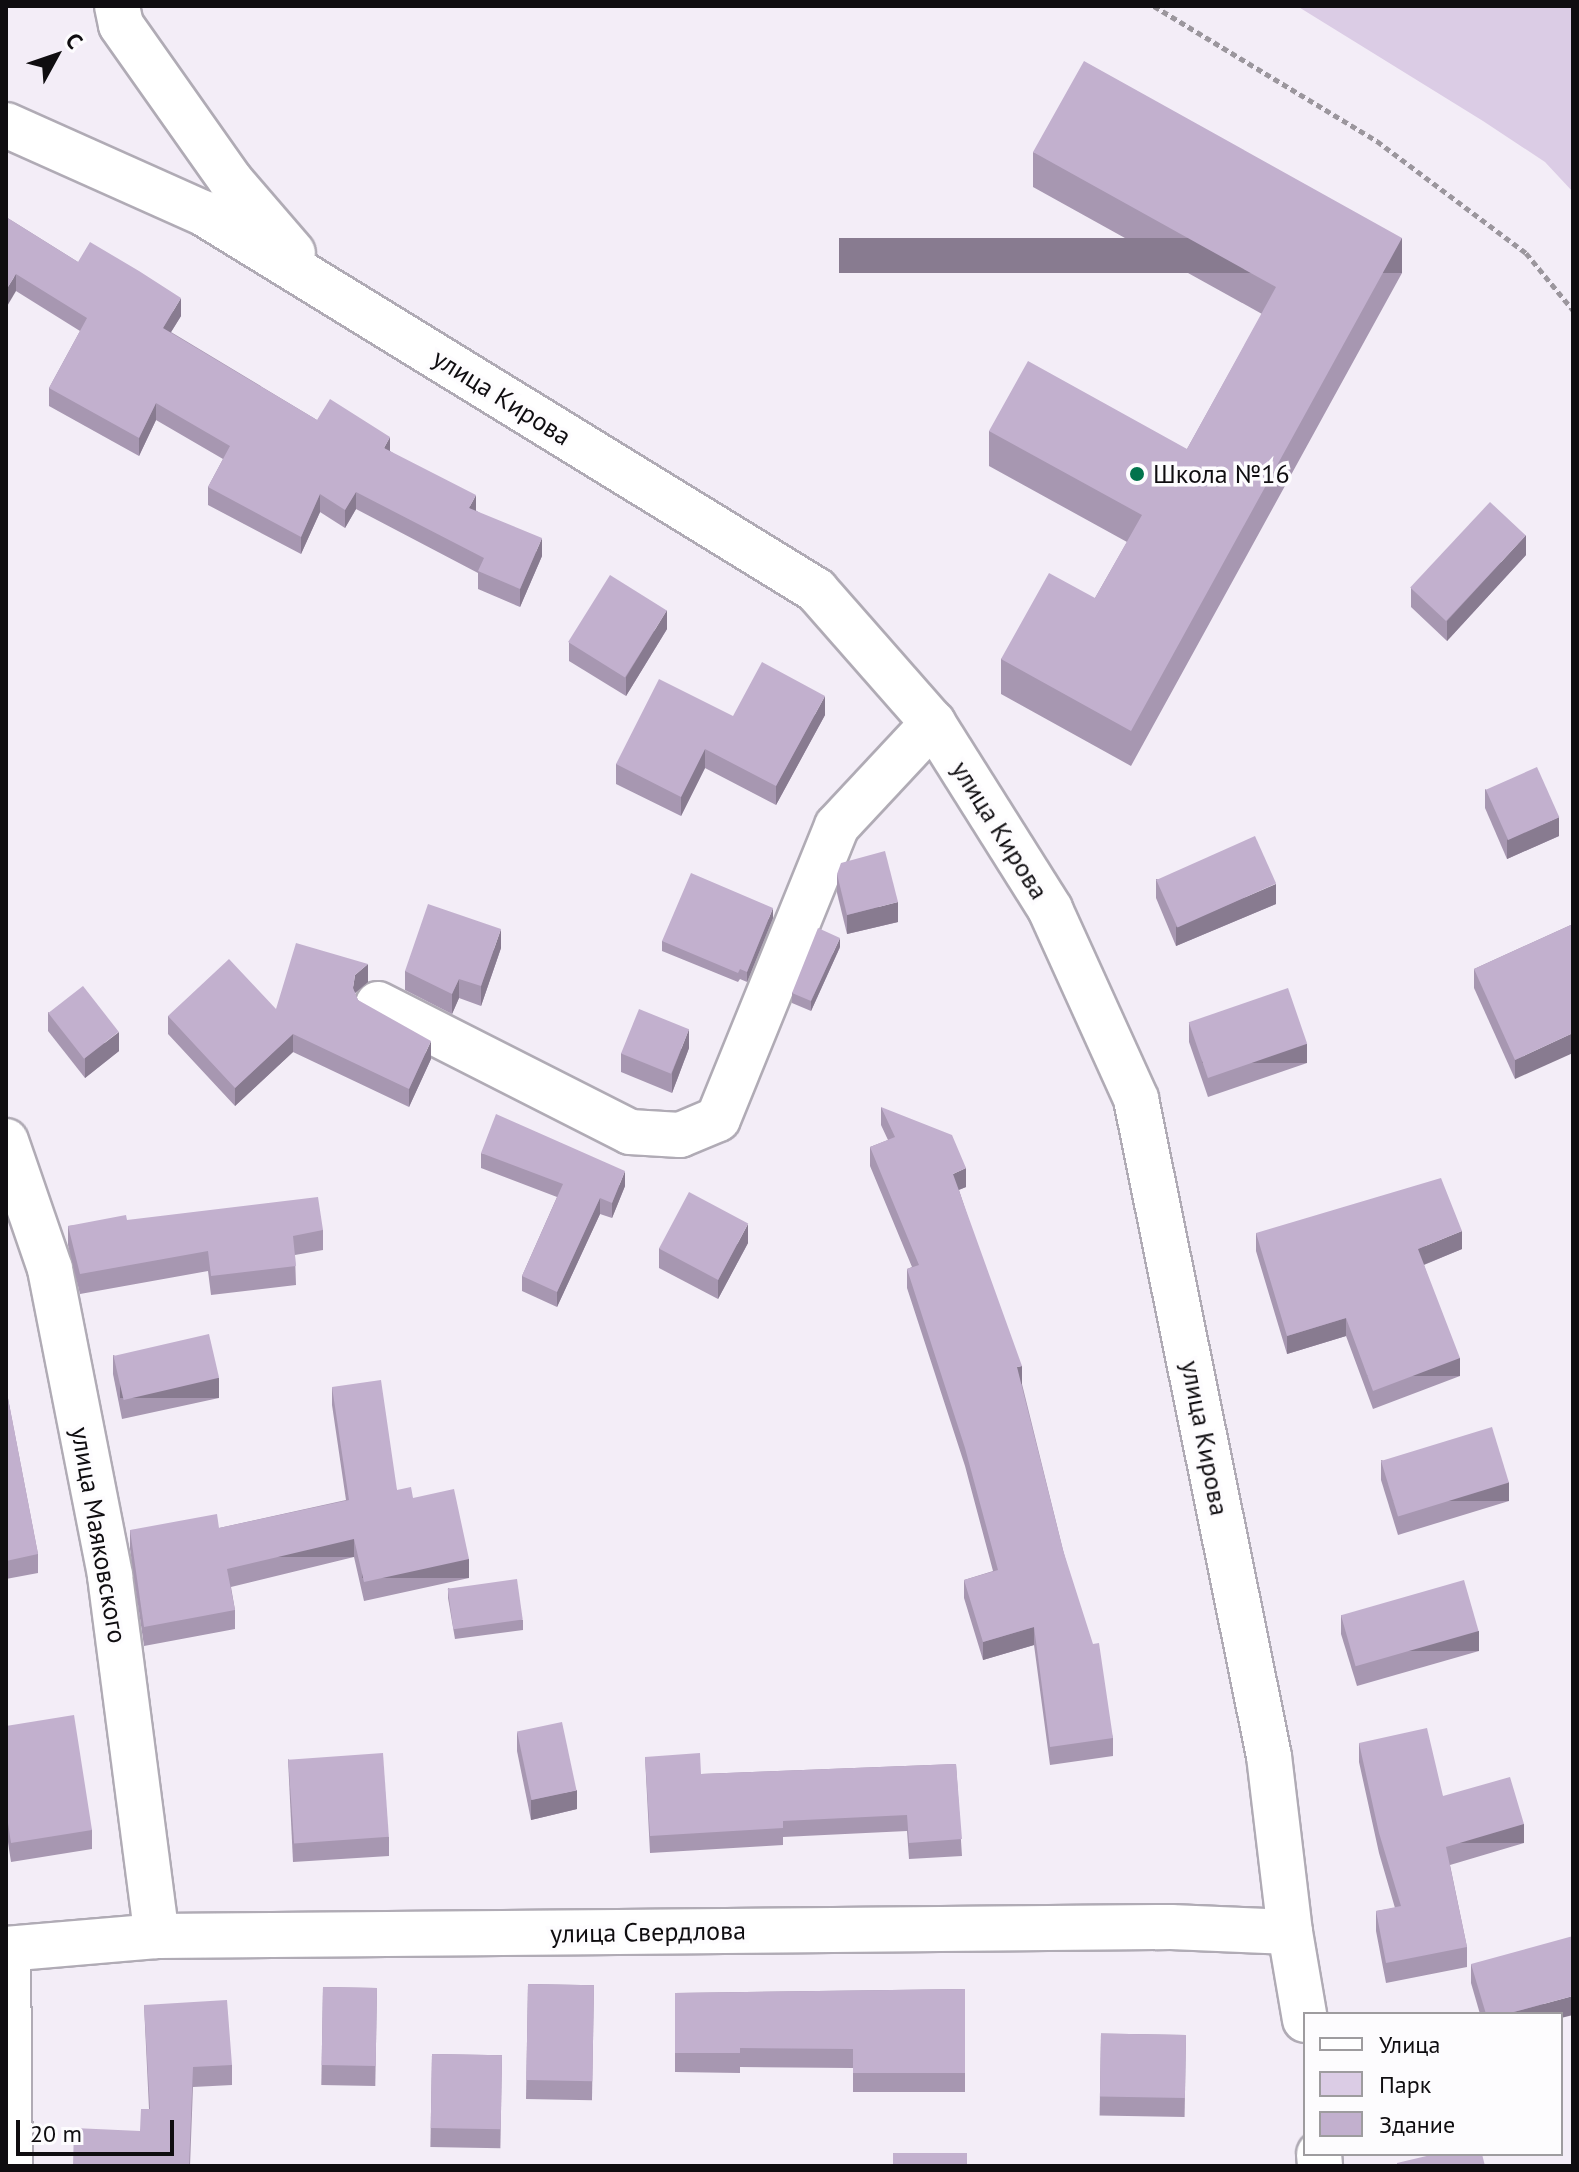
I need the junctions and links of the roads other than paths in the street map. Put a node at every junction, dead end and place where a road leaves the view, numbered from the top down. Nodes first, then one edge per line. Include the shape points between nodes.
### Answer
1 (109, 12) edge
2 (6, 125) edge
3 (320, 286) junction
4 (933, 723) junction
5 (378, 1004) dead end
6 (6, 1141) edge
7 (1290, 1932) junction
8 (157, 1936) junction
9 (7, 1949) edge
10 (1304, 2012) edge
11 (10, 2166) edge

1 - 3 street via 231,181
2 - 3 street, улица Кирова via 203,213
3 - 4 street, улица Кирова via 816,590
4 - 5 street via 837,826 718,1119 680,1135 630,1132
4 - 7 street, улица Кирова via 1050,909 1136,1099 1269,1756
6 - 8 street, улица Маяковского via 50,1269 110,1576
7 - 8 street, улица Свердлова via 1171,1927
7 - 10 street, улица Кирова
8 - 9 street, улица Свердлова
9 - 11 street

